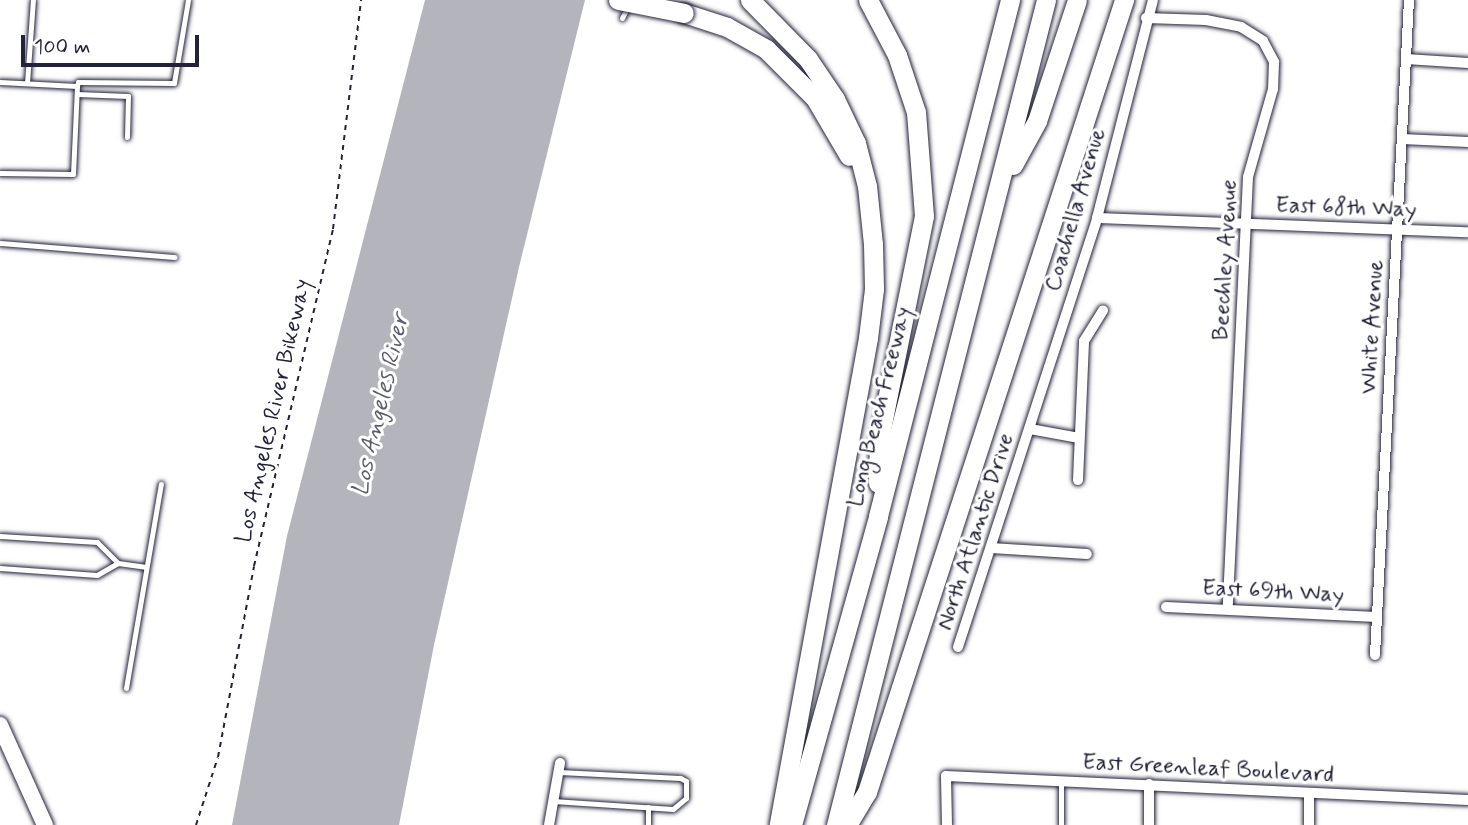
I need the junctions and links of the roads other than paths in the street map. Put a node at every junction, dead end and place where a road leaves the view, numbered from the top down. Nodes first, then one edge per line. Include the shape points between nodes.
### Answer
1 (33, 0) edge
2 (188, 0) edge
3 (631, 0) edge
4 (750, 0) edge
5 (868, 0) edge
6 (1010, 0) edge
7 (1045, 0) edge
8 (1077, 0) edge
9 (1124, 0) edge
10 (1153, 0) edge
11 (1409, 0) edge
12 (620, 9) edge
13 (1146, 18) junction
14 (1406, 60) junction
15 (1468, 63) edge
16 (0, 82) edge
17 (27, 83) junction
18 (78, 86) junction
19 (77, 94) junction
20 (127, 137) dead end
21 (1402, 139) junction
22 (1468, 142) edge
23 (0, 173) edge
24 (867, 186) junction
25 (1001, 187) junction
26 (1097, 218) junction
27 (1246, 224) junction
28 (1397, 229) junction
29 (1468, 232) edge
30 (0, 243) edge
31 (174, 257) dead end
32 (1102, 310) dead end
33 (1030, 429) junction
34 (1079, 438) junction
35 (1078, 480) dead end
36 (161, 484) dead end
37 (878, 516) junction
38 (0, 536) edge
39 (991, 548) junction
40 (1087, 554) dead end
41 (118, 563) junction
42 (145, 567) junction
43 (0, 568) edge
44 (1166, 607) dead end
45 (1228, 609) junction
46 (1377, 617) junction
47 (958, 647) dead end
48 (1375, 655) dead end
49 (126, 688) dead end
50 (0, 725) edge
51 (559, 768) joint
52 (1061, 780) junction
53 (1149, 784) junction
54 (1309, 793) junction
55 (1468, 800) edge
56 (553, 801) junction
57 (648, 807) junction
58 (46, 825) edge
59 (549, 825) edge
60 (648, 825) edge
61 (779, 825) edge
62 (792, 825) edge
63 (836, 825) edge
64 (847, 825) edge
65 (947, 825) edge
66 (1061, 825) edge
67 (1149, 825) edge
68 (1308, 825) edge

1 - 17 lane
2 - 18 lane via 174,83 78,82
3 - 12 lane
4 - 24 highway via 808,59 835,99 856,143
5 - 37 highway via 897,55 916,112 924,216 878,439
6 - 37 highway, Long Beach Freeway
7 - 25 highway
8 - 25 highway via 1037,121
9 - 64 highway via 867,792
10 - 13 street, Coachella Avenue
11 - 14 street, White Avenue
12 - 24 highway, bridge via 684,13 727,27 766,49 815,97
13 - 26 street, Coachella Avenue
13 - 27 street, Beechley Avenue via 1206,20 1241,27 1263,41 1274,62 1273,89 1248,177
14 - 15 street
14 - 21 street, White Avenue
16 - 17 lane
17 - 18 lane
18 - 19 lane
19 - 20 lane via 128,96
19 - 23 lane via 73,174
21 - 22 street
21 - 28 street, White Avenue
24 - 61 highway via 873,244 871,314
25 - 63 highway
26 - 27 street, East 68th Way
26 - 33 street, Coachella Avenue
27 - 28 street, East 68th Way
27 - 45 street, Beechley Avenue
28 - 29 street, East 68th Way
28 - 46 street, White Avenue
30 - 31 lane
32 - 34 street via 1084,341
33 - 34 street
33 - 39 street, North Atlantic Drive
34 - 35 street
36 - 42 lane
37 - 62 highway, Long Beach Freeway
38 - 41 lane via 97,542
39 - 40 street
39 - 47 street, North Atlantic Drive
41 - 42 lane
41 - 43 lane via 97,575
42 - 49 lane
44 - 45 street, East 69th Way
45 - 46 street, East 69th Way
46 - 48 street, White Avenue
50 - 58 main road
51 - 56 street
51 - 57 lane via 686,781 687,799 678,808
52 - 53 street, East Greenleaf Boulevard
52 - 65 street, East Greenleaf Boulevard via 946,776
52 - 66 lane
53 - 54 street, East Greenleaf Boulevard
53 - 67 street
54 - 55 street, East Greenleaf Boulevard
54 - 68 street
56 - 57 lane
56 - 59 street
57 - 60 lane

